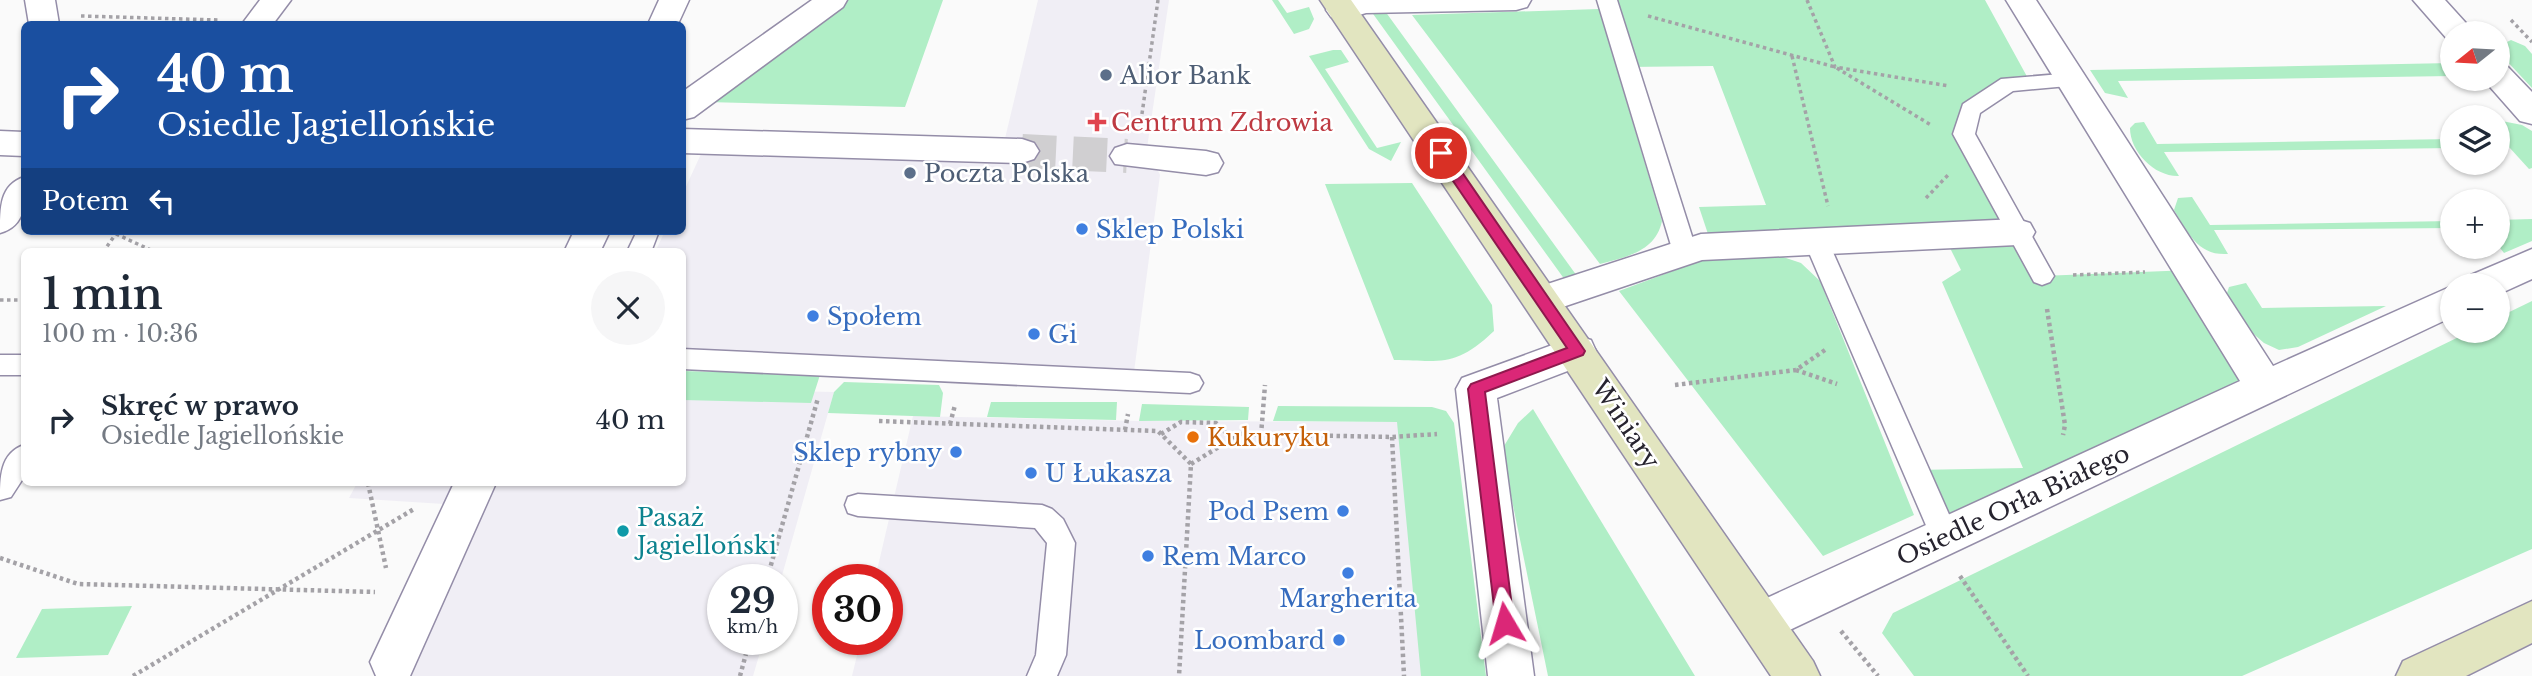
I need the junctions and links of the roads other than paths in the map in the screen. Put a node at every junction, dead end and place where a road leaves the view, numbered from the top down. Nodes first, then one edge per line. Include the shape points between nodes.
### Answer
1 (674, 0) edge
2 (832, 0) edge
3 (1516, 0) edge
4 (2021, 0) edge
5 (2428, 0) edge
6 (1608, 3) edge
7 (1338, 5) edge
8 (664, 21) edge
9 (2448, 21) edge
10 (2072, 80) junction
11 (2510, 89) edge
12 (2532, 113) edge
13 (686, 135) edge
14 (686, 137) edge
15 (0, 143) edge
16 (21, 144) edge
17 (1022, 151) tunnel mouth
18 (1131, 156) tunnel mouth
19 (1206, 163) dead end
20 (21, 194) edge
21 (0, 220) edge
22 (2017, 232) junction
23 (1826, 241) junction
24 (1685, 252) junction
25 (2532, 262) edge
26 (2509, 273) edge
27 (2042, 276) road end
28 (1542, 300) junction
29 (2440, 306) edge
30 (1577, 351) junction
31 (686, 359) edge
32 (0, 365) edge
33 (21, 365) edge
34 (1190, 383) dead end
35 (2265, 387) junction
36 (21, 460) edge
37 (473, 486) edge
38 (2, 489) edge
39 (858, 505) dead end
40 (1945, 537) junction
41 (2532, 621) edge
42 (1761, 622) junction
43 (393, 662) dead end
44 (1042, 676) edge
45 (1511, 676) edge
46 (1797, 676) edge
47 (2419, 676) edge

1 - 8 street
2 - 13 street
3 - 7 street
4 - 10 street
5 - 9 street
6 - 24 lane
7 - 28 street, Winiary
10 - 22 lane via 2008,84 1970,109 1964,134
10 - 35 street
11 - 12 street
14 - 17 street
15 - 16 street
18 - 19 street
20 - 21 street
22 - 23 street
22 - 27 lane
23 - 24 street via 1701,247
23 - 40 lane
24 - 28 street
25 - 26 street
28 - 30 street, Winiary
29 - 35 street, Osiedle Orła Białego
30 - 42 street, Winiary
30 - 45 street via 1476,389
31 - 34 lane
32 - 33 lane
35 - 40 street, Osiedle Orła Białego
36 - 38 lane
37 - 43 street via 408,592
39 - 44 lane via 998,512 1042,517 1048,522 1061,543 1051,655
40 - 42 street, Osiedle Orła Białego
41 - 47 street
42 - 46 street, Winiary

